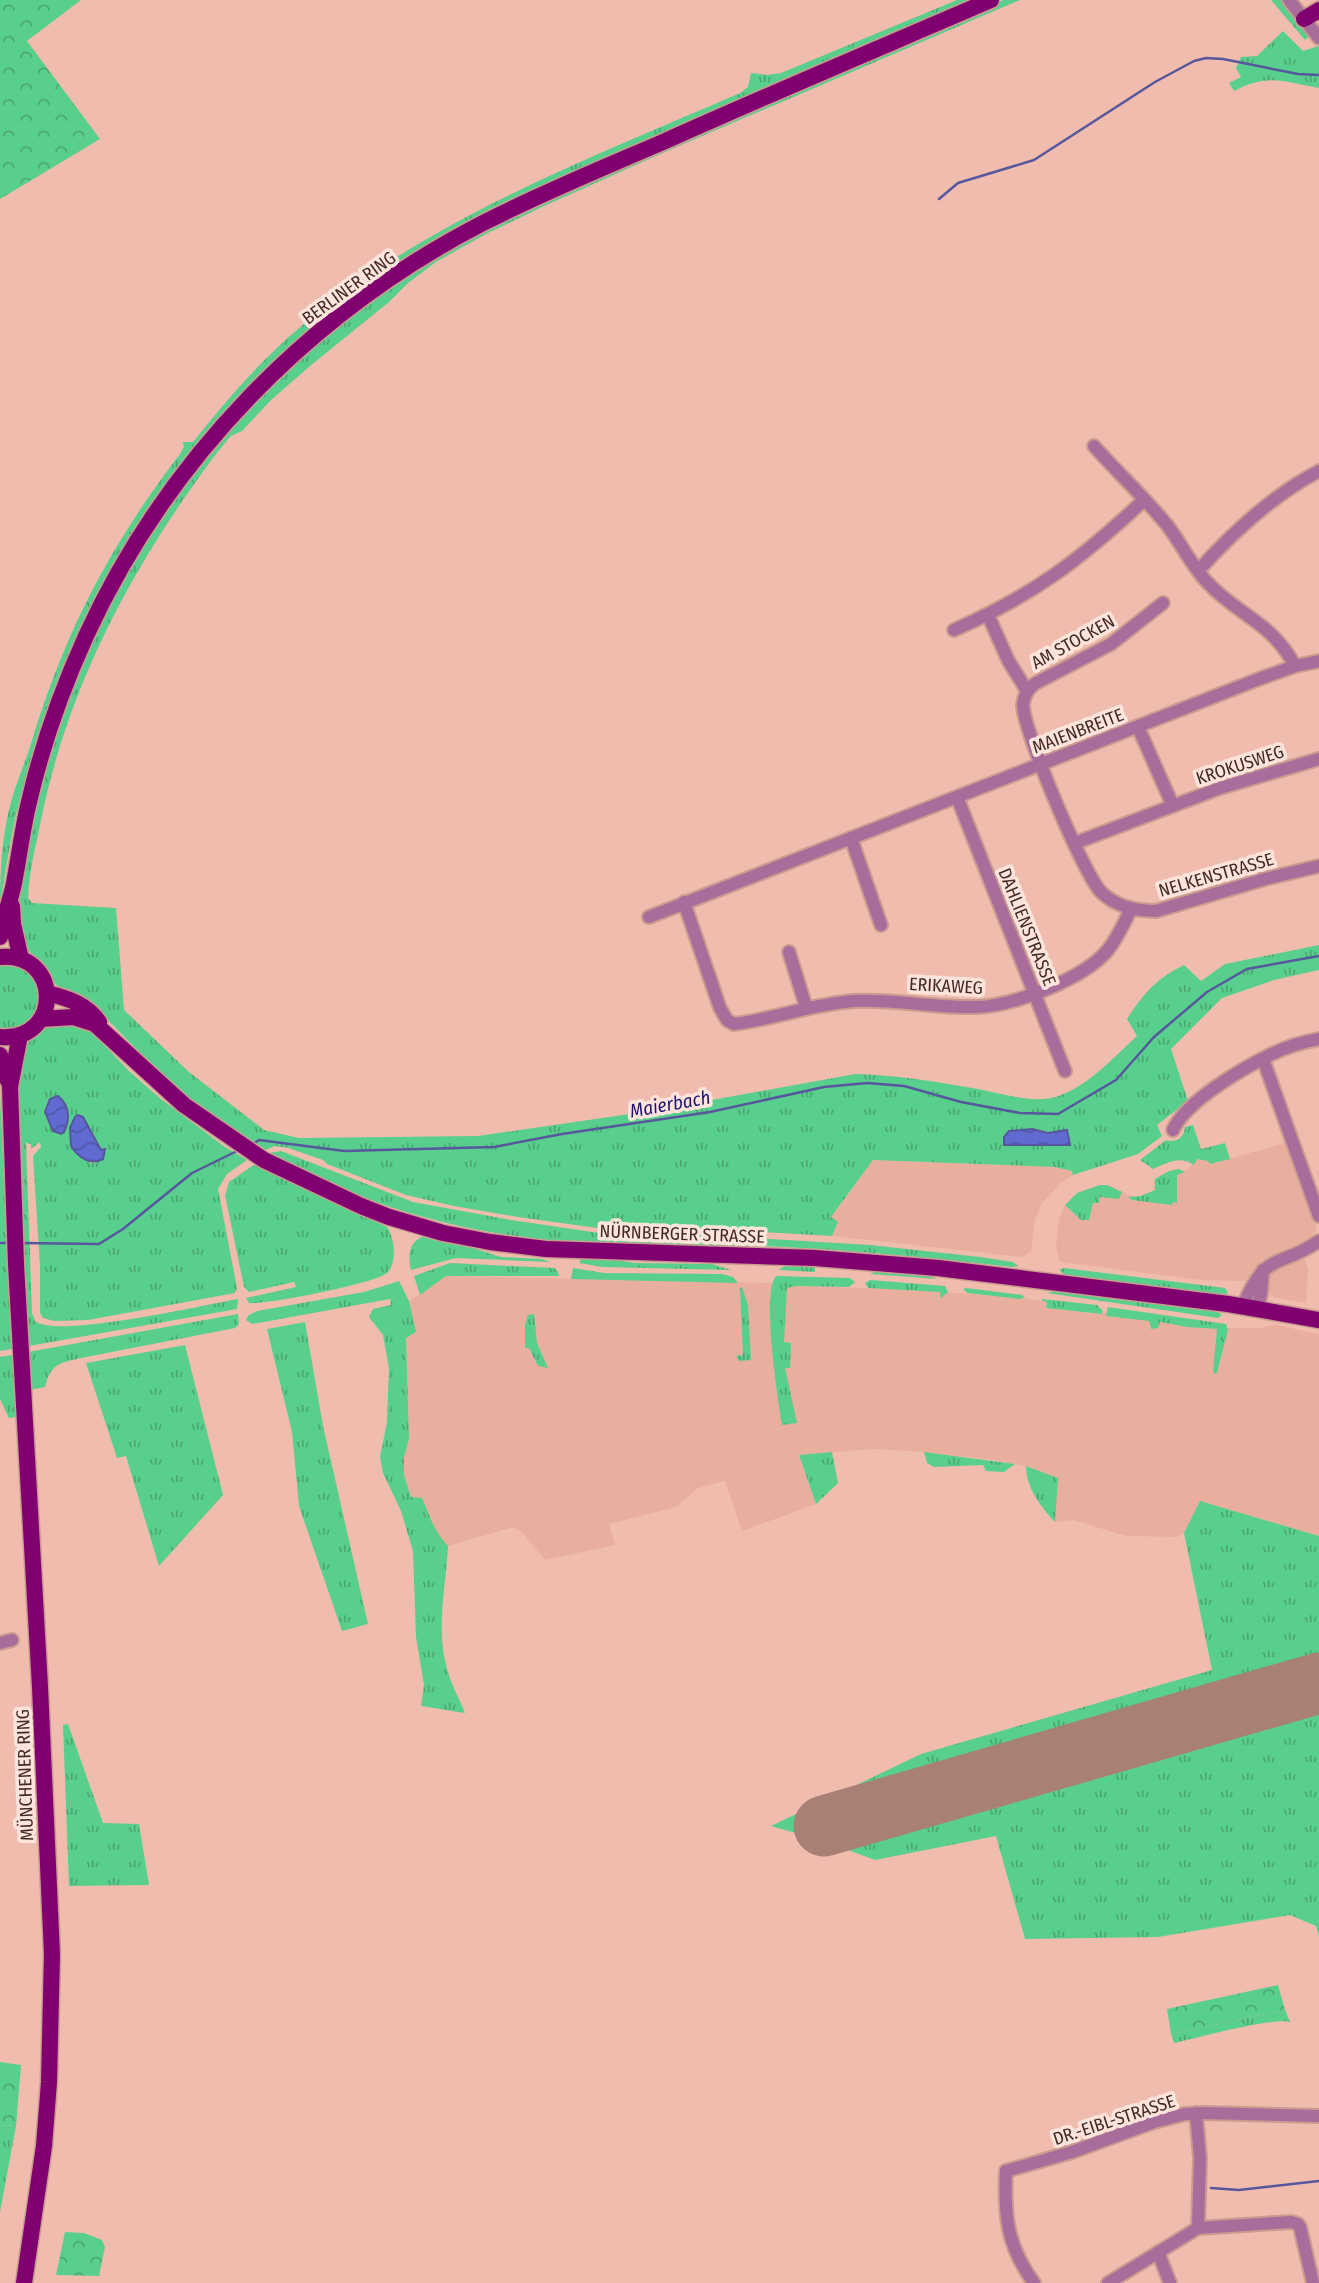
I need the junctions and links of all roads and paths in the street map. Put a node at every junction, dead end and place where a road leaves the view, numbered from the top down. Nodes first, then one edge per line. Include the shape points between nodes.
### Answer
1 (991, 0) edge
2 (1289, 0) edge
3 (1319, 10) edge
4 (1313, 27) edge
5 (1094, 446) dead end
6 (1319, 471) edge
7 (1144, 500) junction
8 (1198, 570) junction
9 (1163, 603) dead end
10 (988, 615) junction
11 (954, 630) dead end
12 (1319, 661) edge
13 (1295, 666) junction
14 (1027, 691) junction
15 (1138, 727) junction
16 (1319, 759) edge
17 (1040, 765) junction
18 (957, 797) junction
19 (1173, 806) junction
20 (850, 838) junction
21 (1075, 843) junction
22 (1319, 866) edge
23 (12, 890) junction
24 (684, 902) junction
25 (1131, 909) junction
26 (649, 917) dead end
27 (881, 925) dead end
28 (0, 937) edge
29 (789, 952) dead end
30 (0, 957) edge
31 (21, 958) junction
32 (47, 993) junction
33 (1034, 993) junction
34 (806, 1007) junction
35 (41, 1019) junction
36 (104, 1030) junction
37 (20, 1035) junction
38 (0, 1037) edge
39 (1319, 1039) edge
40 (0, 1055) edge
41 (1263, 1059) junction
42 (1065, 1071) dead end
43 (10, 1087) junction
44 (1172, 1130) dead end
45 (1319, 1216) edge
46 (1319, 1241) edge
47 (1250, 1308) junction
48 (1319, 1320) edge
49 (1196, 2113) junction
50 (1319, 2116) edge
51 (1198, 2228) junction
52 (1158, 2252) junction
53 (24, 2283) edge
54 (1034, 2283) edge
55 (1108, 2283) edge
56 (1171, 2283) edge
57 (1313, 2283) edge

1 - 23 main road, BERLINER RING via 481,224 387,281 300,348 236,411 182,475 102,606 45,744
2 - 4 street
3 - 4 main road
5 - 7 street
6 - 8 street via 1259,511
7 - 8 street
7 - 10 street via 1077,560
8 - 13 street via 1223,597 1279,640
9 - 14 street, AM STOCKEN via 1111,644
10 - 11 street
10 - 14 street
12 - 13 street, MAIENBREITE
13 - 15 street, MAIENBREITE
14 - 17 street, AM STOCKEN via 1025,718
15 - 17 street, MAIENBREITE
15 - 19 street
16 - 19 street, KROKUSWEG
17 - 18 street, MAIENBREITE
17 - 21 street
18 - 20 street, MAIENBREITE
18 - 33 street, DAHLIENSTRASSE
19 - 21 street, KROKUSWEG
20 - 24 street, MAIENBREITE
20 - 27 street
21 - 25 street via 1098,890
22 - 25 street, NELKENSTRASSE via 1164,909
23 - 28 main road, BERLINER RING
23 - 31 main road, BERLINER RING
24 - 26 street, MAIENBREITE
24 - 34 street, ERIKAWEG via 720,1008 729,1022
25 - 33 street, ERIKAWEG via 1100,959 1071,978
29 - 34 street
30 - 31 main road
31 - 32 main road, BERLINER RING via 40,974
32 - 35 main road
32 - 36 main road, NÜRNBERGER STRASSE via 84,1007
33 - 34 street, ERIKAWEG via 988,1007 865,1001
33 - 42 street, DAHLIENSTRASSE
35 - 36 main road, NÜRNBERGER STRASSE via 73,1017
35 - 37 main road
36 - 47 main road, NÜRNBERGER STRASSE via 166,1090 264,1160 389,1217 443,1233 583,1251 869,1262
37 - 38 main road
37 - 43 main road
39 - 41 street
40 - 43 main road
41 - 44 street via 1195,1104
41 - 45 street
43 - 53 main road, MÜNCHENER RING via 52,1954 44,2146
46 - 47 street via 1263,1270 1253,1284
47 - 48 main road, NÜRNBERGER STRASSE
49 - 50 street, DR.-EIBL-STRASSE
49 - 51 street
49 - 54 street, DR.-EIBL-STRASSE via 1154,2122 1006,2171 1008,2231
51 - 52 street
51 - 57 street via 1298,2224
52 - 55 street
52 - 56 street

